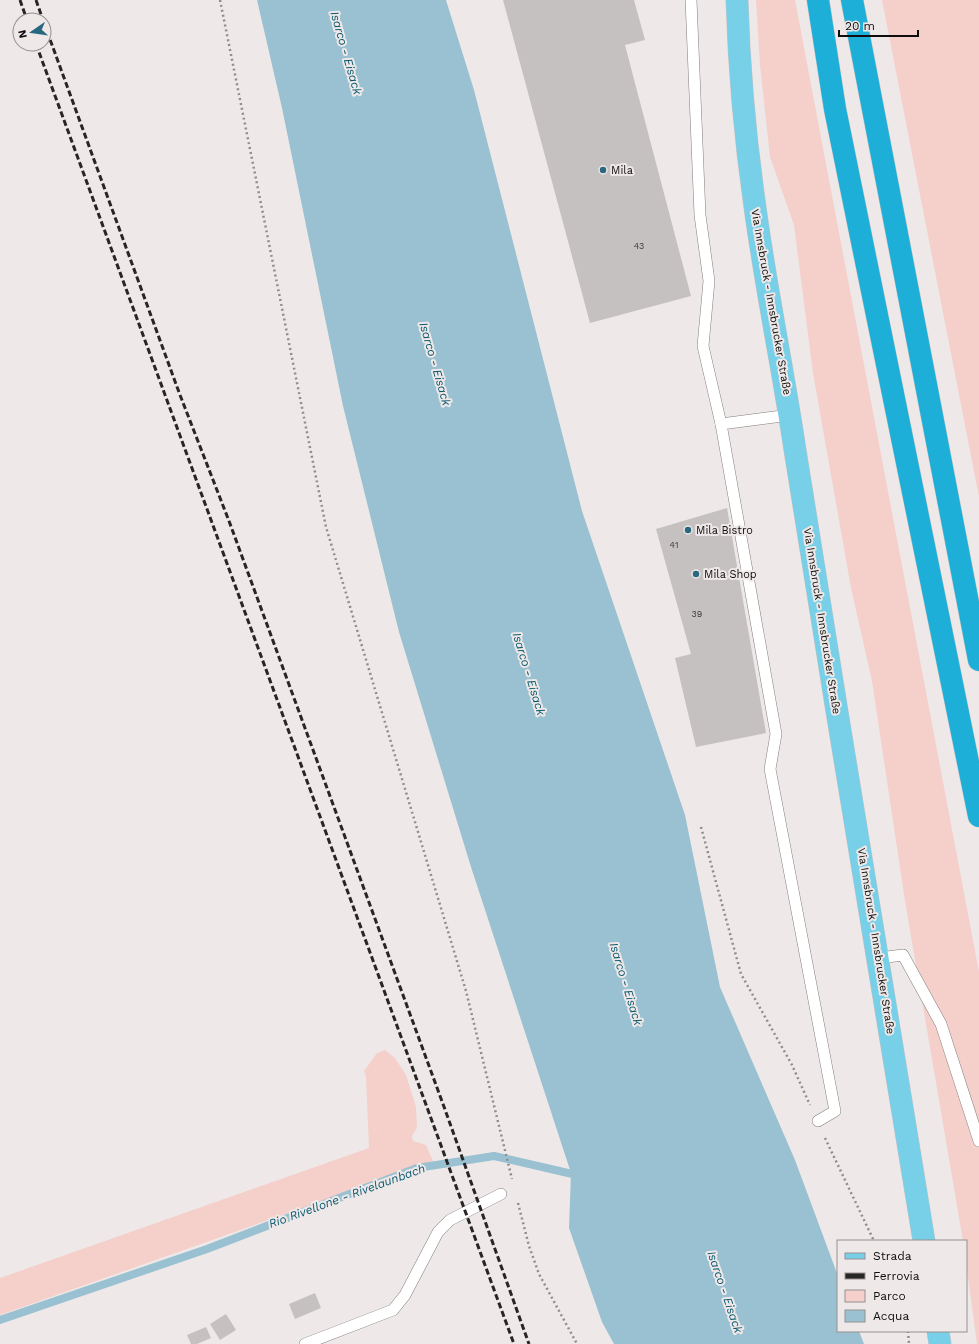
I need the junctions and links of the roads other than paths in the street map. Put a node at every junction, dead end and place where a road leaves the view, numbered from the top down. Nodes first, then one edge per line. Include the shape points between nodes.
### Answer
1 (691, 0) edge
2 (737, 0) edge
3 (818, 0) edge
4 (852, 0) edge
5 (790, 415) junction
6 (721, 424) junction
7 (979, 660) edge
8 (979, 816) edge
9 (879, 958) junction
10 (818, 1121) road end
11 (979, 1141) edge
12 (501, 1194) dead end
13 (924, 1240) edge
14 (938, 1332) edge
15 (305, 1344) edge
16 (940, 1344) edge

1 - 6 lane via 700,215 709,281 703,346
2 - 5 main road, Via Innsbruck - Innsbrucker Straße via 739,72 755,209
3 - 8 highway via 835,109
4 - 7 highway
5 - 6 lane
5 - 9 main road, Via Innsbruck - Innsbrucker Straße via 834,696
6 - 10 lane via 776,734 770,769 835,1111
9 - 11 lane via 903,955 941,1024
9 - 13 main road, Via Innsbruck - Innsbrucker Straße
12 - 15 lane via 450,1220 438,1232 405,1295 393,1310
14 - 16 main road

